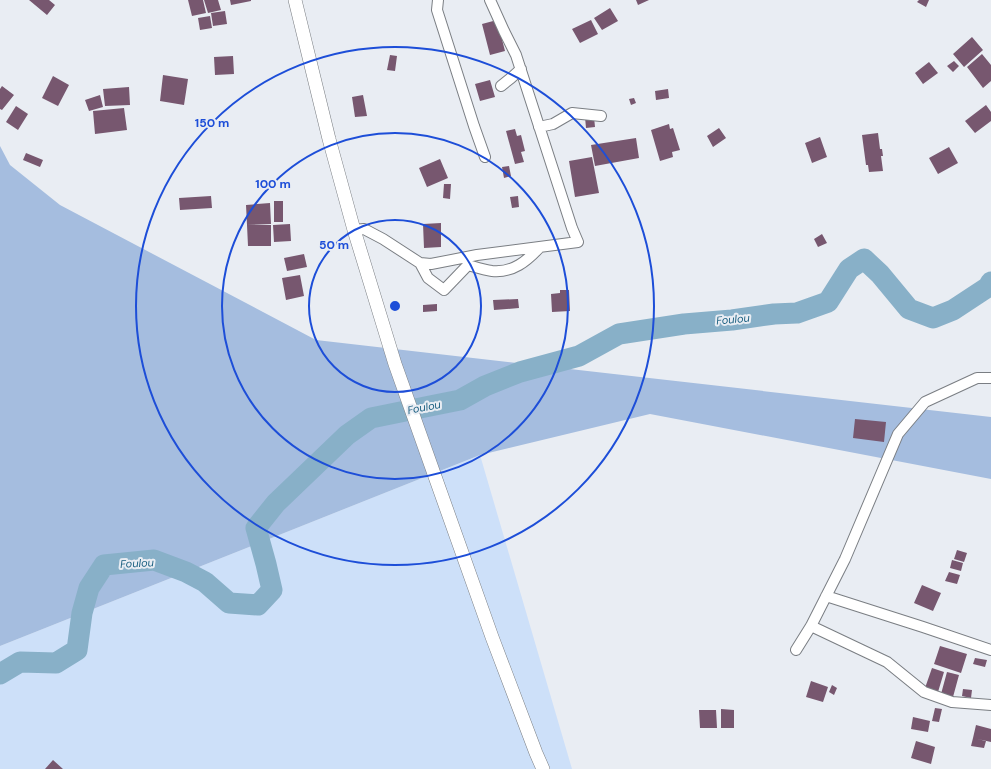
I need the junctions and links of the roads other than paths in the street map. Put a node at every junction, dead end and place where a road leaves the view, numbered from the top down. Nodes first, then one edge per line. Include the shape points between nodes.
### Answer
1 (295, 0) edge
2 (438, 0) edge
3 (490, 0) edge
4 (521, 70) junction
5 (501, 86) dead end
6 (601, 116) dead end
7 (539, 127) junction
8 (485, 156) dead end
9 (354, 230) junction
10 (540, 247) junction
11 (420, 263) junction
12 (991, 378) edge
13 (826, 596) junction
14 (811, 626) junction
15 (796, 650) dead end
16 (991, 650) edge
17 (991, 705) edge
18 (543, 769) edge

1 - 9 street
2 - 8 street via 437,10
3 - 4 street
4 - 5 street
4 - 7 street
6 - 7 street via 572,113 553,124
7 - 10 street via 578,242
9 - 11 street via 364,229
9 - 18 street via 395,364 492,637
10 - 11 street via 431,264
10 - 11 street via 528,259 509,271 492,271 468,265 444,290 428,278
12 - 13 street via 977,378 925,402 898,434 845,560
13 - 14 street
13 - 16 street
14 - 15 street
14 - 17 street via 887,662 924,692 952,702

